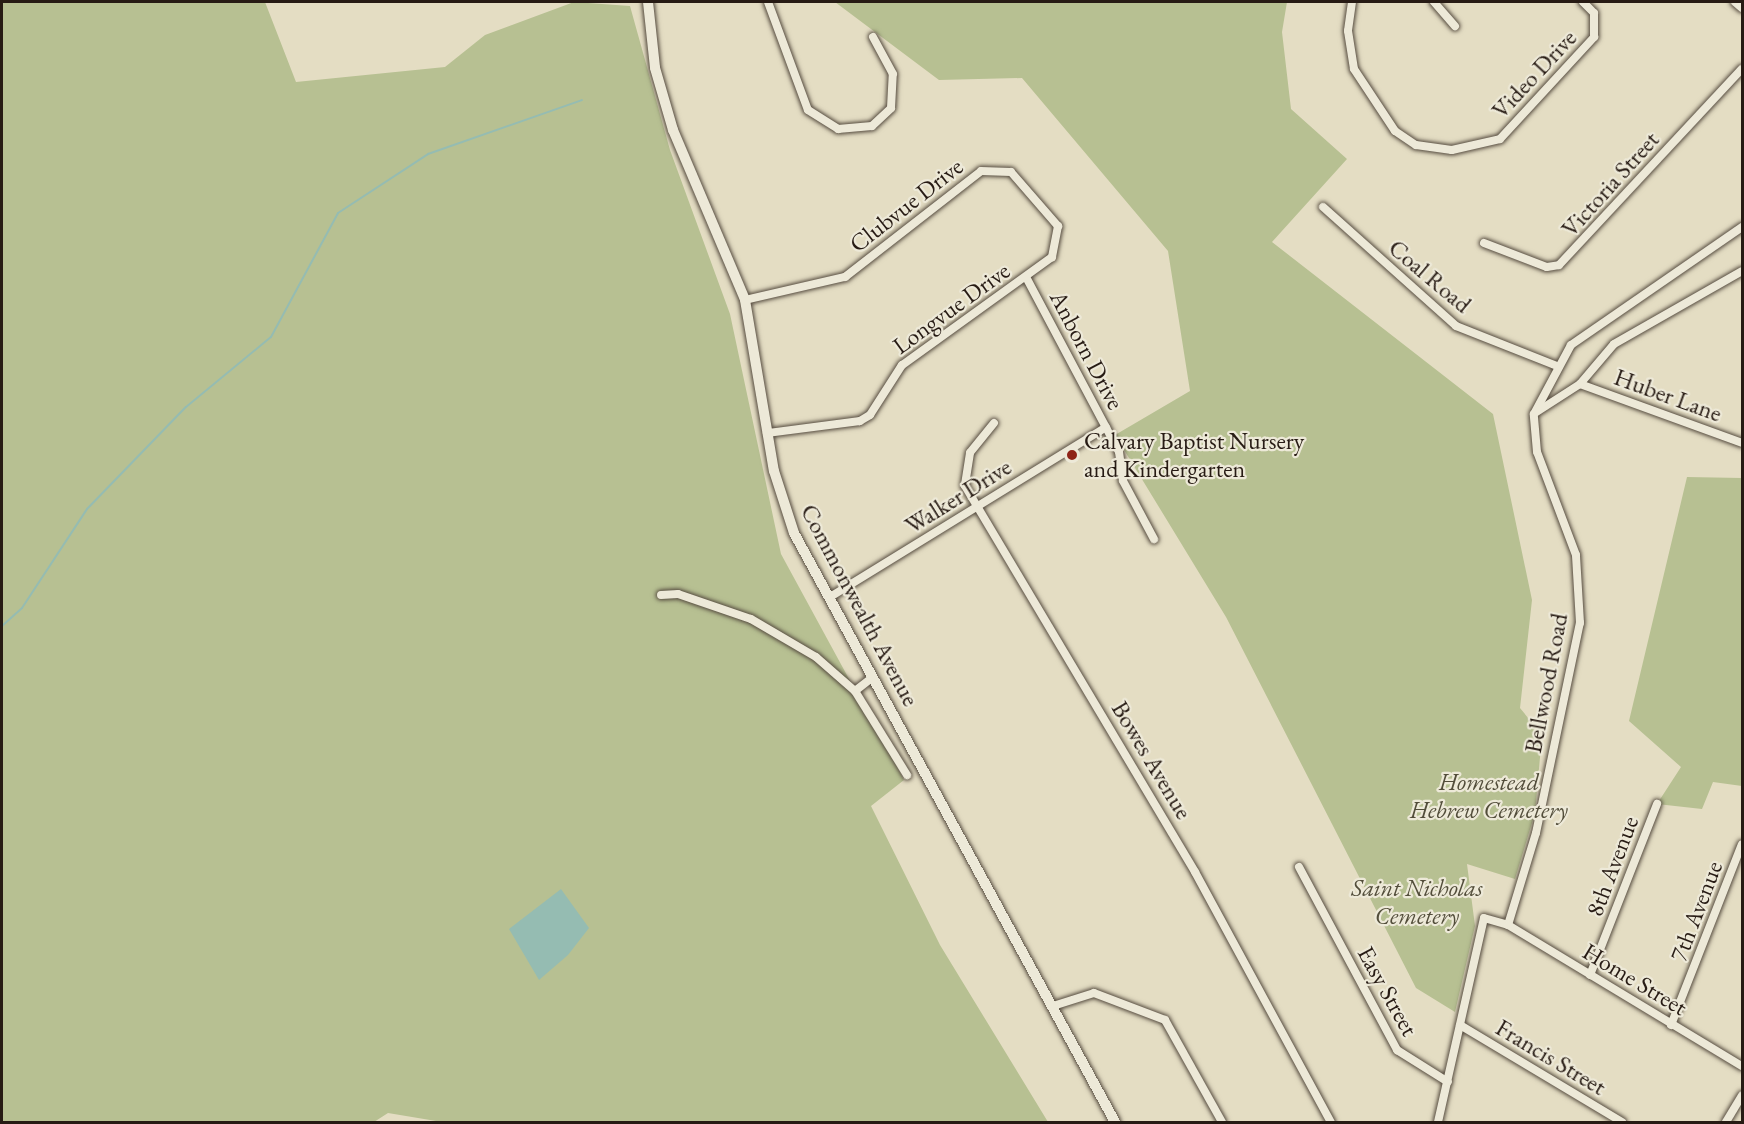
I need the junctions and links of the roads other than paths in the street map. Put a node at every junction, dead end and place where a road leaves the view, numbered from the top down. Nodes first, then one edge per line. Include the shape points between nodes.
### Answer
1 (648, 2) edge
2 (768, 2) edge
3 (1352, 2) edge
4 (1434, 2) edge
5 (1583, 2) edge
6 (1735, 2) edge
7 (1743, 8) edge
8 (1455, 26) dead end
9 (873, 37) dead end
10 (1743, 69) edge
11 (1323, 207) dead end
12 (1743, 227) edge
13 (1059, 239) joint
14 (1484, 243) dead end
15 (1743, 271) edge
16 (1026, 277) junction
17 (745, 300) junction
18 (1557, 366) junction
19 (1580, 384) junction
20 (1534, 414) junction
21 (994, 423) dead end
22 (1106, 427) junction
23 (767, 433) junction
24 (1743, 443) edge
25 (977, 509) junction
26 (1154, 539) dead end
27 (661, 595) dead end
28 (830, 597) junction
29 (873, 677) junction
30 (855, 691) junction
31 (907, 775) dead end
32 (1657, 804) dead end
33 (1743, 844) edge
34 (1299, 867) dead end
35 (1508, 925) junction
36 (1590, 975) junction
37 (1053, 1006) junction
38 (1671, 1024) junction
39 (1460, 1025) junction
40 (1743, 1066) edge
41 (1448, 1082) junction
42 (1743, 1095) edge
43 (1115, 1122) edge
44 (1222, 1122) edge
45 (1331, 1122) edge
46 (1438, 1122) edge
47 (1623, 1122) edge
48 (1726, 1122) edge

1 - 17 street, Commonwealth Avenue via 655,68 673,130
2 - 9 street via 808,110 832,127 872,126 891,108 893,74
3 - 5 street, Video Drive via 1348,31 1354,69 1395,131 1416,145 1452,150 1500,139 1594,37 1594,13
4 - 8 street
6 - 7 street
10 - 14 street, Victoria Street via 1559,265 1547,267
11 - 18 street, Coal Road via 1456,327
12 - 18 street via 1571,345
13 - 16 street, Longvue Drive via 1052,257
13 - 17 street, Clubvue Drive via 1049,212 1011,172 981,171 845,277
15 - 19 street via 1614,344
16 - 22 street, Anborn Drive
16 - 23 street, Longvue Drive via 902,365 870,415 860,422
17 - 23 street, Commonwealth Avenue
18 - 20 street
19 - 20 street
19 - 24 street, Huber Lane
20 - 35 street, Bellwood Road via 1537,452 1576,555 1580,623 1536,833
21 - 25 street, Bowes Avenue via 970,453 966,468 965,486
22 - 25 street, Walker Drive
22 - 26 street, Anborn Drive via 1119,452 1123,481
23 - 28 street, Commonwealth Avenue via 794,533
25 - 28 street, Walker Drive
25 - 45 street, Bowes Avenue via 1195,872
27 - 30 street via 678,594 751,620 816,657
28 - 29 street, Commonwealth Avenue
29 - 30 street
29 - 37 street, Commonwealth Avenue
30 - 31 street
32 - 36 street, 8th Avenue
33 - 38 street, 7th Avenue
34 - 41 street, Easy Street via 1396,1050
35 - 36 street, Home Street
35 - 39 street via 1484,918
36 - 38 street, Home Street
37 - 43 street, Commonwealth Avenue
37 - 44 street via 1094,993 1165,1020
38 - 40 street, Home Street
39 - 41 street
39 - 47 street, Francis Street
41 - 46 street
42 - 48 street

